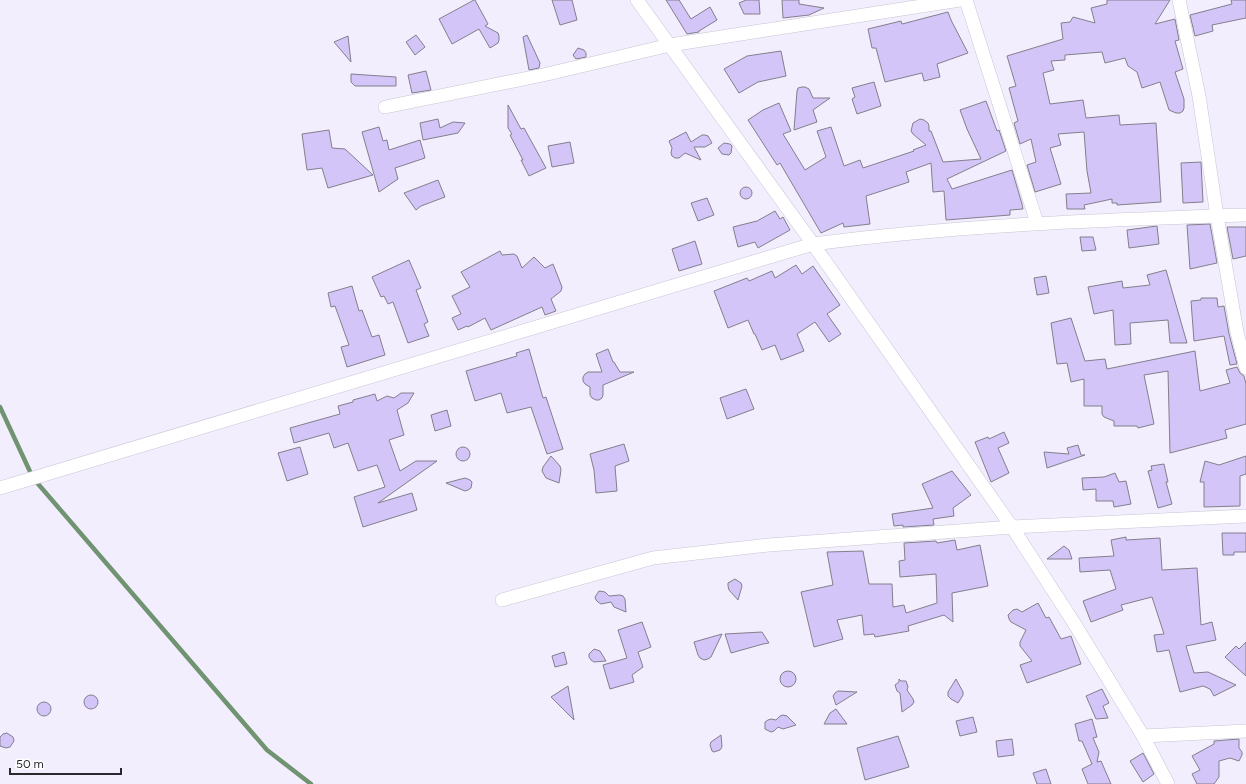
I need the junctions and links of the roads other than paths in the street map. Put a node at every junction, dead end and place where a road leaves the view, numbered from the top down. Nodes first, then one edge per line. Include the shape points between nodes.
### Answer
1 (637, 0) edge
2 (960, 0) edge
3 (966, 0) edge
4 (1179, 0) edge
5 (670, 46) junction
6 (385, 107) dead end
7 (1246, 215) edge
8 (1217, 216) junction
9 (1037, 223) junction
10 (813, 244) junction
11 (1242, 332) edge
12 (1246, 368) edge
13 (0, 488) edge
14 (1246, 516) edge
15 (1012, 527) junction
16 (502, 600) dead end
17 (1246, 731) edge
18 (1143, 736) junction
19 (1168, 784) edge

1 - 5 street
2 - 5 street
3 - 9 street
4 - 8 street via 1199,96
5 - 6 street
5 - 10 street
7 - 8 street
8 - 9 street
8 - 11 street
9 - 10 street via 874,236
10 - 13 street
10 - 15 street
11 - 12 street
14 - 15 street
15 - 16 street via 769,545 653,558
15 - 18 street
17 - 18 street
18 - 19 street

